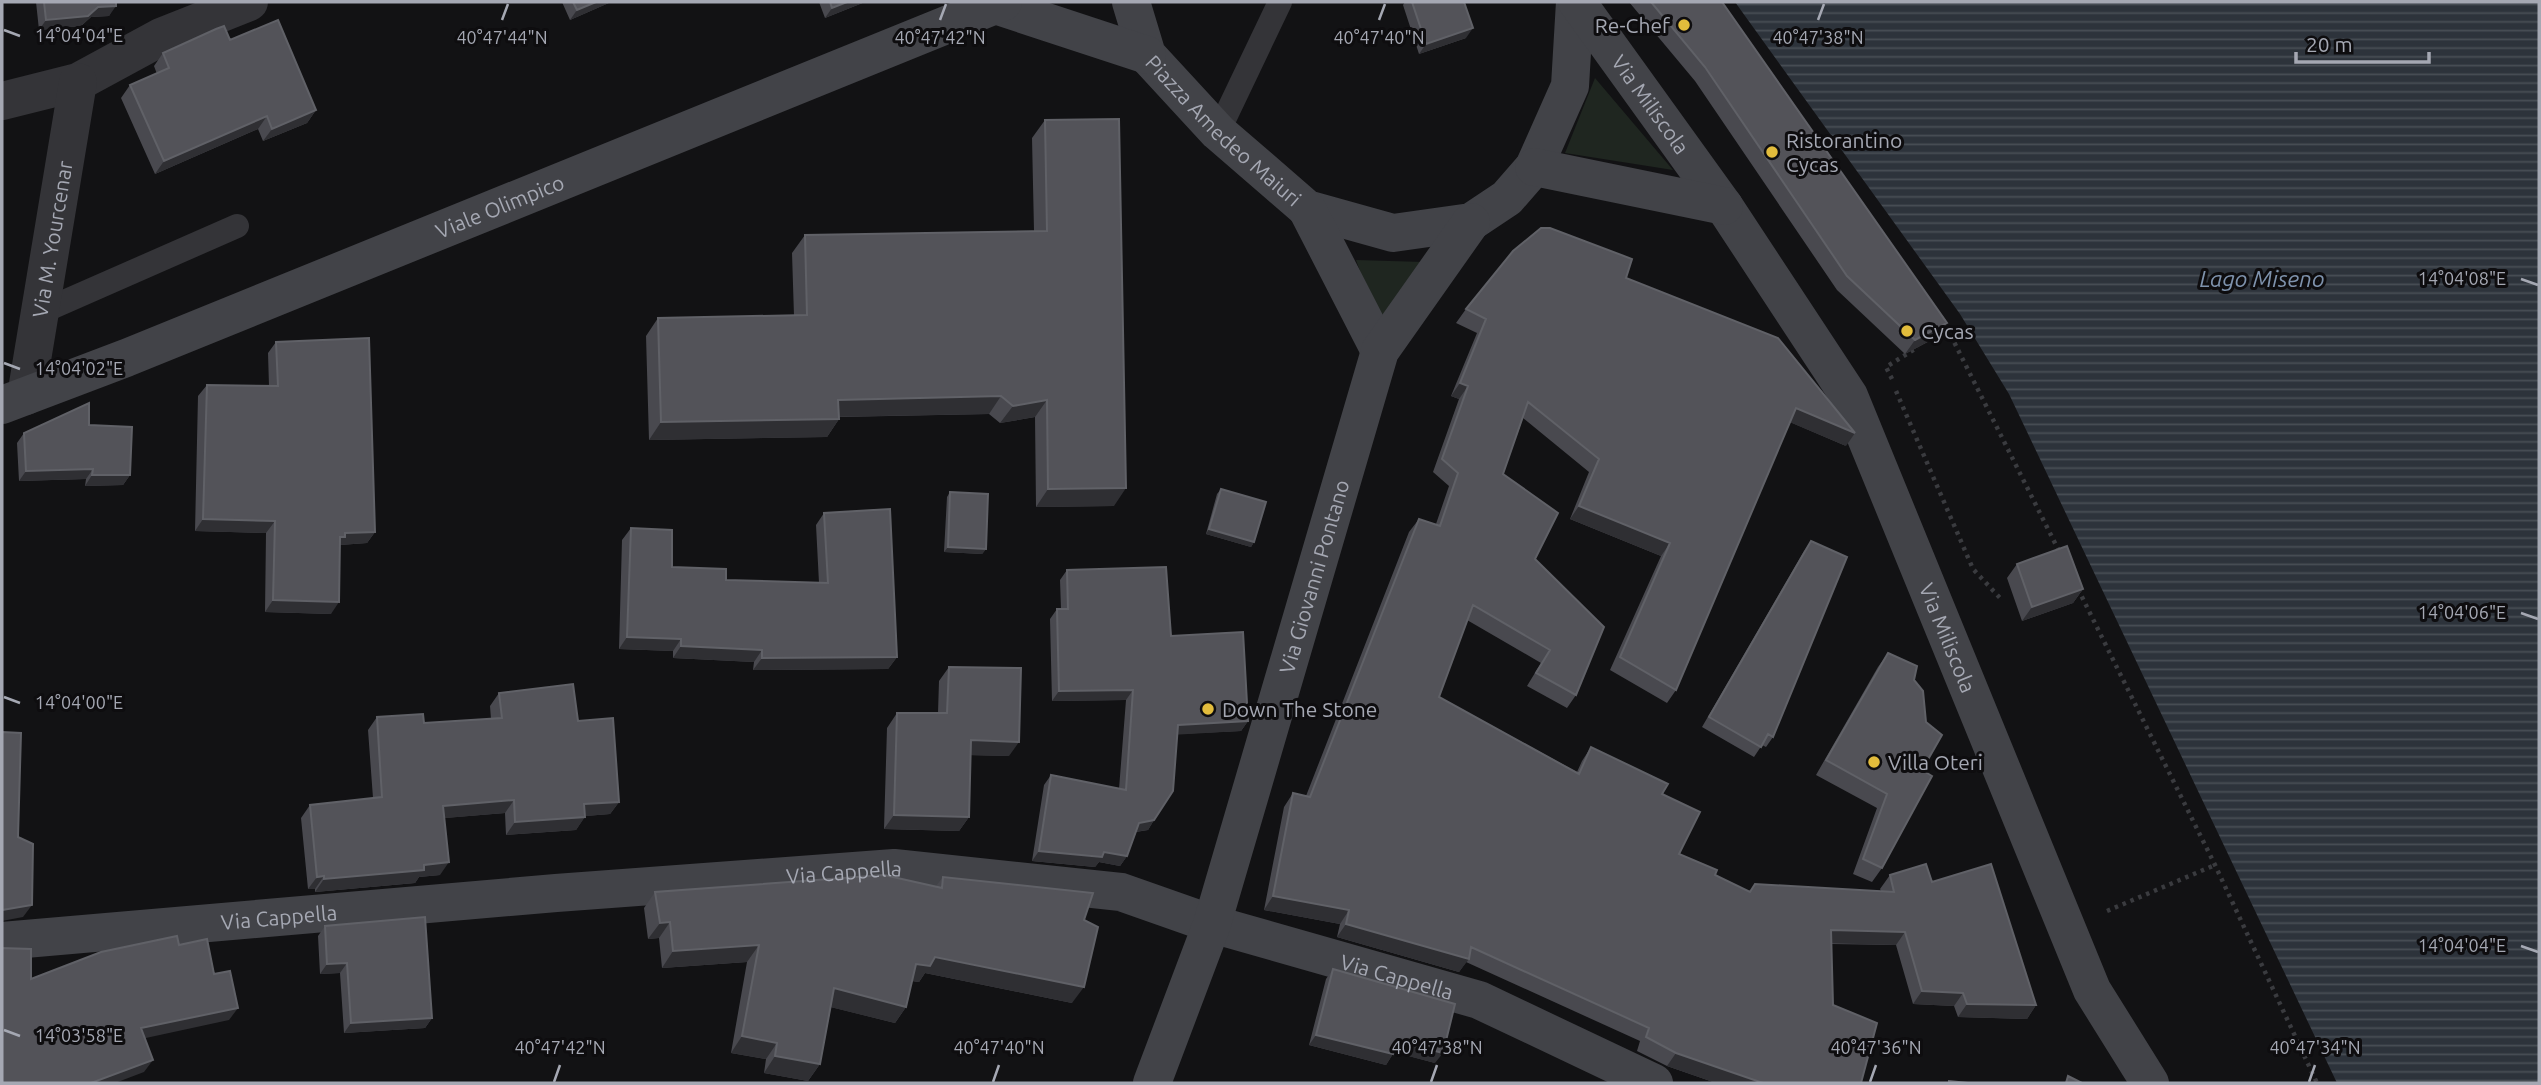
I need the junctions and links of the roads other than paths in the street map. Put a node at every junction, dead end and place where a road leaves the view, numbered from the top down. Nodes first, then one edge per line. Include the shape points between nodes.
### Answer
1 (249, 2) edge
2 (1131, 2) edge
3 (1280, 2) edge
4 (1576, 2) edge
5 (1000, 4) edge
6 (1147, 55) junction
7 (78, 82) junction
8 (2, 102) edge
9 (1218, 132) junction
10 (1534, 167) junction
11 (1724, 206) junction
12 (1307, 209) junction
13 (1471, 222) junction
14 (237, 226) dead end
15 (39, 313) junction
16 (1380, 351) junction
17 (14, 400) edge
18 (1212, 924) junction
19 (2, 941) edge
20 (1152, 1083) edge
21 (1654, 1083) edge
22 (2150, 1083) edge

1 - 7 street via 161,37
2 - 6 street, Piazza Amedeo Maiuri
3 - 9 lane
4 - 10 street, Piazza Amedeo Maiuri via 1570,86
4 - 11 street, Via Miliscola
5 - 6 street, Viale Olimpico
5 - 17 street, Viale Olimpico
6 - 9 street, Piazza Amedeo Maiuri
7 - 8 street
7 - 15 street, Via M. Yourcenar
9 - 12 street, Piazza Amedeo Maiuri
10 - 11 street
10 - 13 street, Piazza Amedeo Maiuri via 1507,198
11 - 22 street, Via Miliscola via 1849,396 2092,990
12 - 13 street, Piazza Amedeo Maiuri via 1393,233
12 - 16 street
13 - 16 street, Via Giovanni Pontano
14 - 15 lane
15 - 17 street, Via M. Yourcenar
16 - 18 street, Via Giovanni Pontano
18 - 19 street, Via Cappella via 1121,892 894,868
18 - 20 street, Via Giovanni Pontano
18 - 21 street, Via Cappella via 1479,1000

